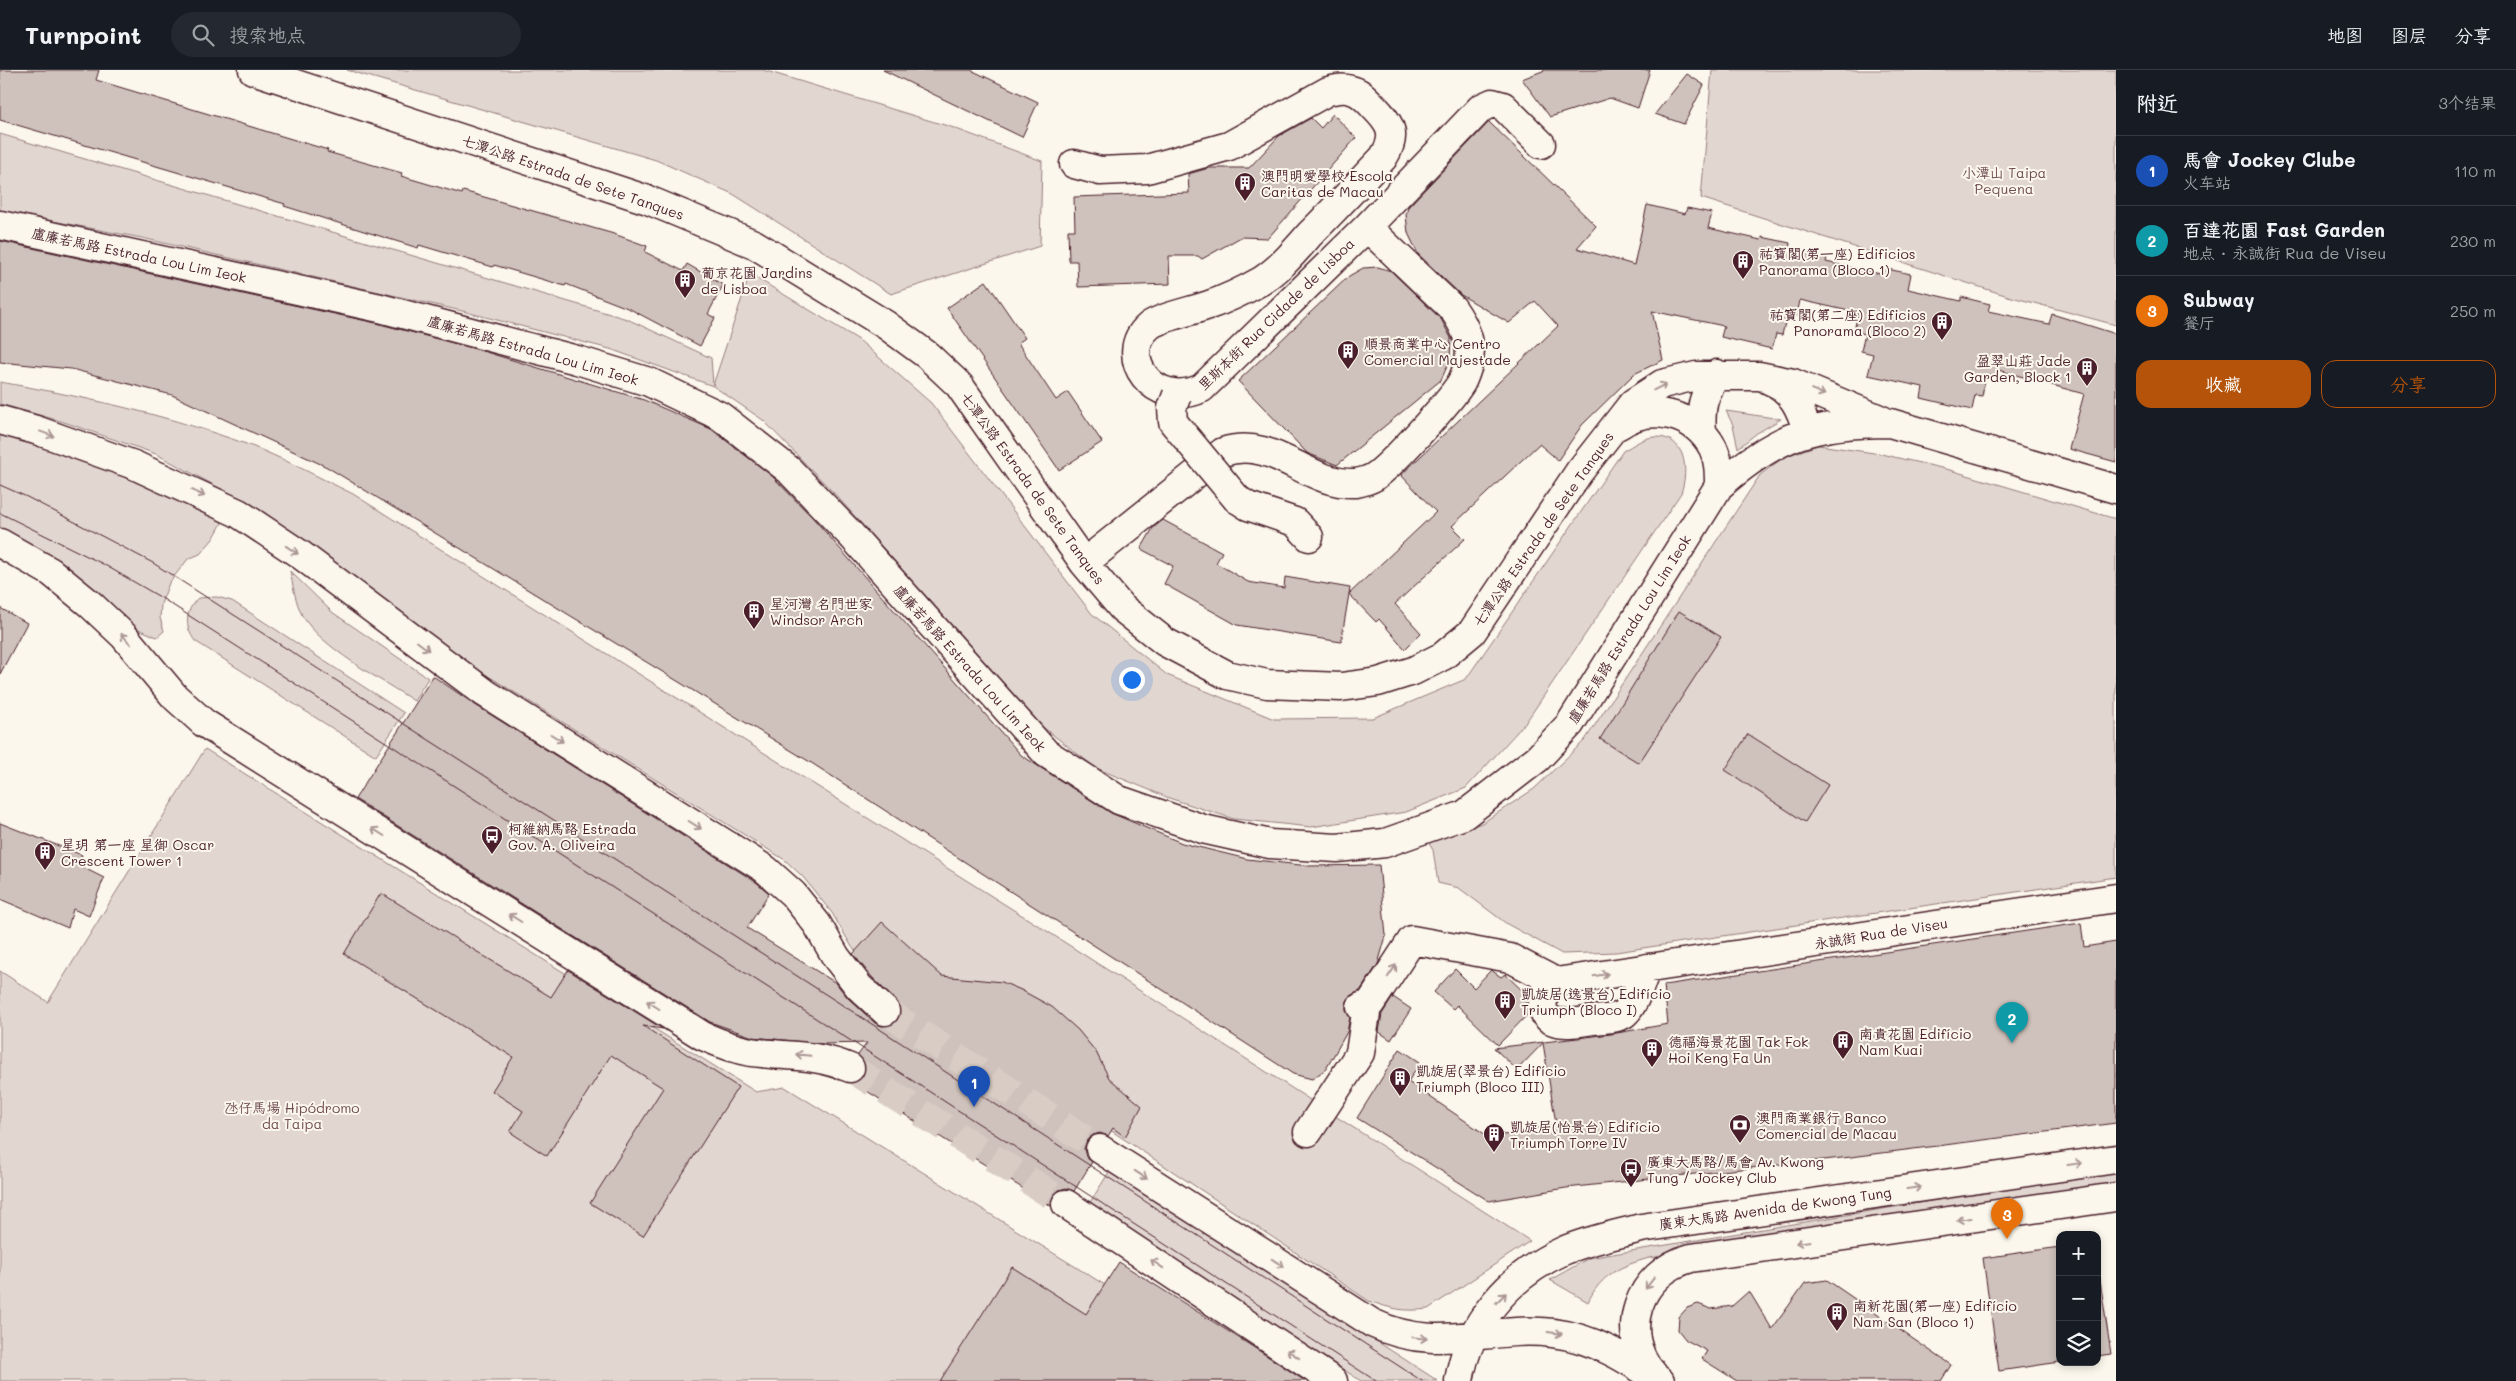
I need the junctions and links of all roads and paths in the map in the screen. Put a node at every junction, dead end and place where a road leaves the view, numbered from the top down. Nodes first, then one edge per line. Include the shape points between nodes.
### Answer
1 (253, 70) edge
2 (1541, 144) dead end
3 (1074, 164) dead end
4 (0, 225) edge
5 (1367, 227) junction
6 (1718, 374) junction
7 (1758, 376) junction
8 (1177, 395) junction
9 (0, 420) edge
10 (1890, 423) junction
11 (1611, 430) junction
12 (1807, 431) junction
13 (1702, 432) junction
14 (1719, 486) junction
15 (2116, 489) edge
16 (1309, 537) dead end
17 (0, 543) edge
18 (1084, 563) junction
19 (2116, 898) edge
20 (1647, 968) junction
21 (1556, 982) junction
22 (885, 1011) tunnel mouth
23 (850, 1068) tunnel mouth
24 (1308, 1132) dead end
25 (1100, 1149) tunnel mouth
26 (2116, 1158) edge
27 (2116, 1197) edge
28 (1066, 1204) tunnel mouth
29 (1472, 1337) junction
30 (1333, 1381) edge
31 (1459, 1381) edge
32 (1661, 1381) edge

1 - 18 street, 七潭公路 Estrada de Sete Tanques via 648,200 754,244 886,325 927,355 959,385
2 - 5 street, 里斯本街 Rua Cidade de Lisboa via 1503,106 1487,104 1476,111
3 - 8 street via 1100,171 1147,169 1229,146 1339,88 1351,89 1362,95 1388,121 1391,140 1383,158 1278,268 1240,292 1212,305 1150,325 1142,333 1137,344 1139,366 1153,386 1164,393
4 - 14 street, 盧廉若馬路 Estrada Lou Lim Ieok via 380,308 578,360 649,382 720,416 789,470 1046,753 1119,800 1203,830 1270,844 1337,848 1385,843 1464,815 1538,758 1570,724
5 - 8 street, 里斯本街 Rua Cidade de Lisboa via 1202,388 1190,394
5 - 18 street, 里斯本街 Rua Cidade de Lisboa via 1453,309 1464,325 1469,363 1451,397 1386,467 1374,477 1359,482 1344,483 1328,478 1255,448 1239,447 1223,452
6 - 7 street, 七潭公路 Estrada de Sete Tanques
11 -> 6 street, 七潭公路 Estrada de Sete Tanques via 1633,403 1662,384
6 - 13 street via 1706,391 1700,412
7 -> 10 street, 七潭公路 Estrada de Sete Tanques via 1793,383
7 - 12 street via 1777,383 1792,396
8 - 16 street, bridge via 1172,408 1173,422 1237,499 1295,522
9 -> 22 street via 134,465 238,513 301,555 485,693 765,869 793,894 817,924 847,972
10 - 12 street, 盧廉若馬路 Estrada Lou Lim Ieok via 1854,423
10 - 15 street, 盧廉若馬路 Estrada Lou Lim Ieok
11 - 13 street via 1628,418 1649,413 1668,414 1686,420
11 - 18 street, 七潭公路 Estrada de Sete Tanques via 1579,472 1472,632 1443,656 1413,671 1378,682 1304,687 1267,684 1227,675 1165,642 1122,608
12 - 14 street, 盧廉若馬路 Estrada Lou Lim Ieok via 1768,448
13 - 14 street via 1713,448 1719,467
23 -> 17 street via 806,1055 751,1052 703,1036 204,723 175,697 124,636 90,604 50,572
19 - 20 street, 永誠街 Rua de Viseu
21 -> 20 street, 永誠街 Rua de Viseu
20 - 21 street via 1630,1006 1616,1017 1566,1024 1552,1021 1545,1013 1543,999 1547,989
24 -> 21 street via 1360,1053 1364,1007 1412,940 1510,958
25 -> 29 street via 1372,1323 1391,1332 1420,1338
29 -> 26 street, 廣東大馬路 Avenida de Kwong Tung via 1485,1314 1523,1276 1562,1252 1592,1240 1641,1228
27 -> 32 street via 1691,1258 1674,1264 1647,1286 1635,1319 1640,1354
30 -> 28 street
29 - 31 street, 廣東大馬路 Avenida de Kwong Tung
29 -> 32 street via 1524,1332 1582,1338 1623,1356

